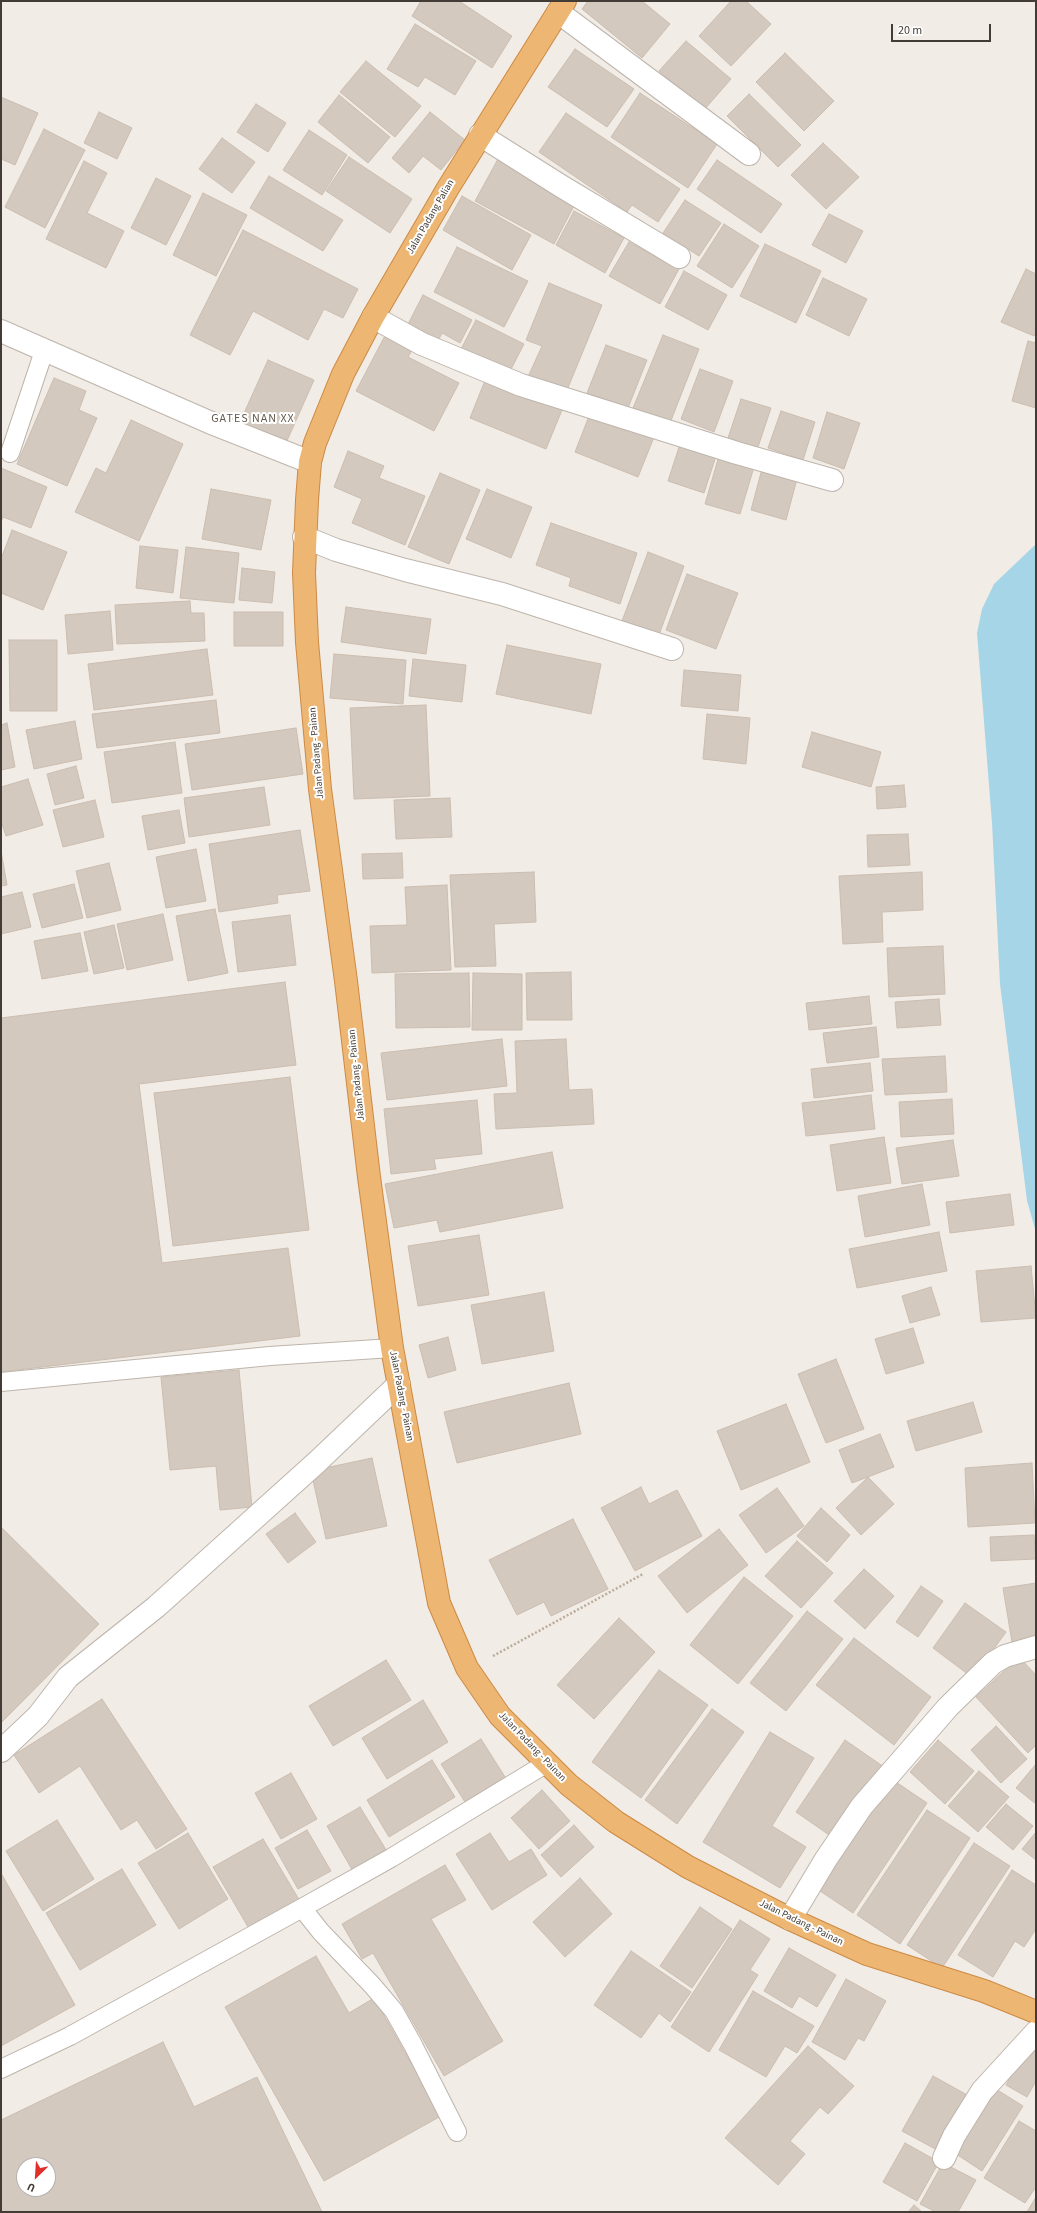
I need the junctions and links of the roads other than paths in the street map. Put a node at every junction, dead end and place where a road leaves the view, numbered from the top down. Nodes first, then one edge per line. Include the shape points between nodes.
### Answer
1 (561, 6) edge
2 (480, 135) junction
3 (749, 154) dead end
4 (679, 257) dead end
5 (373, 317) junction
6 (1, 331) edge
7 (44, 351) junction
8 (10, 453) dead end
9 (313, 453) junction
10 (832, 480) dead end
11 (304, 537) junction
12 (672, 649) dead end
13 (392, 1348) junction
14 (1, 1382) edge
15 (399, 1384) junction
16 (1036, 1647) edge
17 (1, 1751) edge
18 (547, 1763) junction
19 (302, 1908) junction
20 (790, 1919) junction
21 (1034, 2011) edge
22 (1036, 2032) edge
23 (1, 2069) edge
24 (457, 2132) dead end
25 (944, 2158) dead end

1 - 2 highway, Jalan Padang Palian
1 - 3 street
2 - 4 street
2 - 5 highway, Jalan Padang Palian
5 - 9 highway, Jalan Padang Palian via 343,374
5 - 10 street via 422,344 521,385
6 - 7 street
7 - 8 lane
7 - 9 street via 209,422
9 - 11 highway, Jalan Padang - Painan
11 - 12 street via 336,550 502,594
11 - 13 highway, Jalan Padang - Painan via 307,642 320,789
13 - 14 lane via 270,1356
13 - 15 highway, Jalan Padang - Painan
15 - 17 street via 317,1462 156,1607 85,1662 68,1678 38,1716
15 - 18 highway, Jalan Padang - Painan via 439,1603 467,1668 500,1716
16 - 20 street via 1005,1656 993,1663 948,1707 862,1806
18 - 19 lane via 391,1858
18 - 20 highway, Jalan Padang - Painan via 569,1785 616,1822 688,1867
19 - 23 lane via 70,2036
19 - 24 lane via 394,2011
20 - 21 highway, Jalan Padang - Painan via 867,1954 984,1991
22 - 25 street via 982,2091 954,2136

